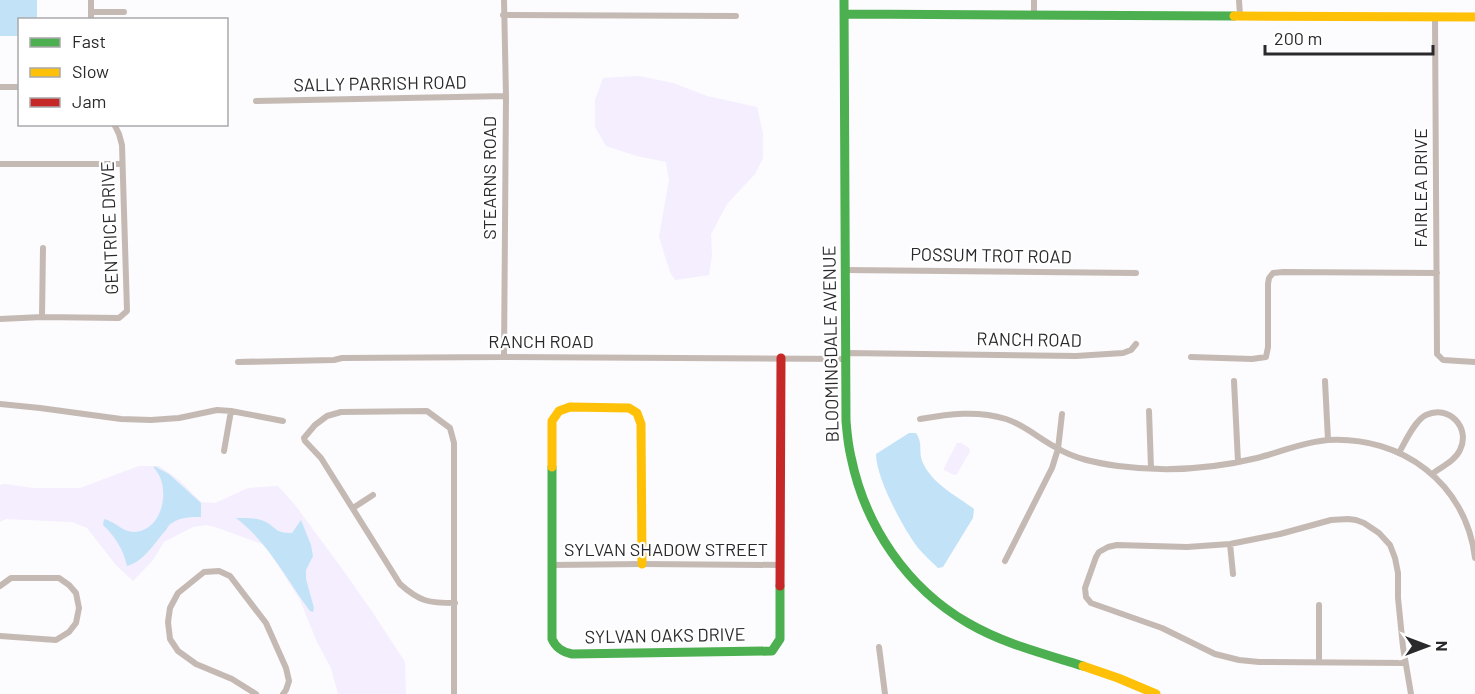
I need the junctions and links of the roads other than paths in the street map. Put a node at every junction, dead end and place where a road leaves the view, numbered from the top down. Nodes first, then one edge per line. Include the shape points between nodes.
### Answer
1 (91, 0) edge
2 (504, 0) edge
3 (844, 0) edge
4 (1034, 0) edge
5 (1239, 0) edge
6 (124, 12) dead end
7 (844, 14) junction
8 (503, 15) junction
9 (1034, 15) junction
10 (91, 16) edge
11 (736, 16) dead end
12 (1240, 16) junction
13 (1436, 17) junction
14 (1475, 17) edge
15 (0, 87) edge
16 (18, 87) edge
17 (506, 96) junction
18 (256, 101) dead end
19 (115, 126) edge
20 (0, 164) edge
21 (122, 164) junction
22 (43, 248) dead end
23 (845, 270) junction
24 (1136, 273) dead end
25 (1437, 273) junction
26 (42, 317) junction
27 (0, 319) edge
28 (1136, 344) dead end
29 (846, 356) junction
30 (504, 357) junction
31 (1191, 357) dead end
32 (781, 358) junction
33 (237, 362) dead end
34 (1475, 362) edge
35 (1234, 381) dead end
36 (1325, 381) dead end
37 (0, 404) edge
38 (231, 411) junction
39 (1149, 411) dead end
40 (1062, 414) dead end
41 (920, 419) dead end
42 (283, 421) dead end
43 (1328, 440) junction
44 (1058, 449) junction
45 (224, 451) dead end
46 (1399, 453) junction
47 (1238, 462) junction
48 (1151, 468) junction
49 (1432, 474) junction
50 (373, 495) dead end
51 (353, 508) junction
52 (1230, 544) junction
53 (1475, 558) edge
54 (1005, 561) dead end
55 (642, 564) junction
56 (781, 565) junction
57 (551, 566) junction
58 (1233, 574) dead end
59 (0, 586) edge
60 (455, 603) junction
61 (1319, 605) dead end
62 (0, 636) edge
63 (879, 647) dead end
64 (1319, 662) junction
65 (1405, 663) junction
66 (256, 694) edge
67 (283, 694) edge
68 (454, 694) edge
69 (885, 694) edge
70 (1156, 694) edge
71 (1411, 694) edge

1 - 10 street
2 - 8 street, STEARNS ROAD
3 - 7 street, BLOOMINGDALE AVENUE
4 - 9 street
5 - 12 street
6 - 10 street
7 - 9 street
7 - 23 street, BLOOMINGDALE AVENUE
8 - 11 street
8 - 17 street, STEARNS ROAD
9 - 12 street
12 - 13 street
13 - 14 street
13 - 25 street, FAIRLEA DRIVE
15 - 16 street
17 - 18 street, SALLY PARRISH ROAD
17 - 30 street, STEARNS ROAD
19 - 21 street, GENTRICE DRIVE via 122,145
20 - 21 street
21 - 26 street, GENTRICE DRIVE via 127,311 119,318
22 - 26 street
23 - 24 street, POSSUM TROT ROAD
23 - 29 street, BLOOMINGDALE AVENUE
25 - 31 street via 1273,273 1268,284 1266,357
25 - 34 street, FAIRLEA DRIVE via 1437,354 1443,360
26 - 27 street, GENTRICE DRIVE
28 - 29 street, RANCH ROAD via 1123,353 1076,356
29 - 32 street, RANCH ROAD
29 - 70 street, BLOOMINGDALE AVENUE via 846,428 855,478 877,531 911,578 944,608 986,633
30 - 32 street, RANCH ROAD
30 - 33 street, RANCH ROAD
32 - 56 street, SYLVAN OAKS DRIVE
35 - 47 street
36 - 43 street
37 - 38 street via 151,420
38 - 42 street
38 - 45 street
39 - 48 street
40 - 44 street
41 - 44 street via 949,414 986,415 1030,430
43 - 46 street via 1362,441
43 - 47 street
44 - 48 street via 1094,462
44 - 54 street
46 - 49 street
46 - 49 street via 1425,415 1435,412 1454,417 1462,430 1462,447 1457,456
47 - 48 street via 1190,469
49 - 53 street via 1460,510
50 - 51 street
51 - 60 street via 400,584 420,599
51 - 60 street via 321,458 305,441 315,425 341,412 427,411 450,428 454,443
52 - 58 street
52 - 64 street via 1108,547 1096,557 1085,588 1086,597 1095,605 1162,628 1223,656 1259,662
52 - 65 street via 1331,520 1356,520 1372,528 1390,545 1395,558
55 - 56 street, SYLVAN SHADOW STREET
55 - 57 street, SYLVAN SHADOW STREET
55 - 57 street, SYLVAN OAKS DRIVE via 641,424 637,413 628,408 570,407 559,411 552,421
56 - 57 street, SYLVAN OAKS DRIVE via 780,639 772,651 572,654 562,652 552,639
59 - 62 street via 11,579 59,578 76,593 79,608 69,632 56,640
60 - 68 street
61 - 64 street
63 - 69 street
64 - 65 street
65 - 71 street
66 - 67 street via 196,664 177,651 170,639 170,608 178,593 204,572 219,571 230,576 266,623 286,668 289,681

